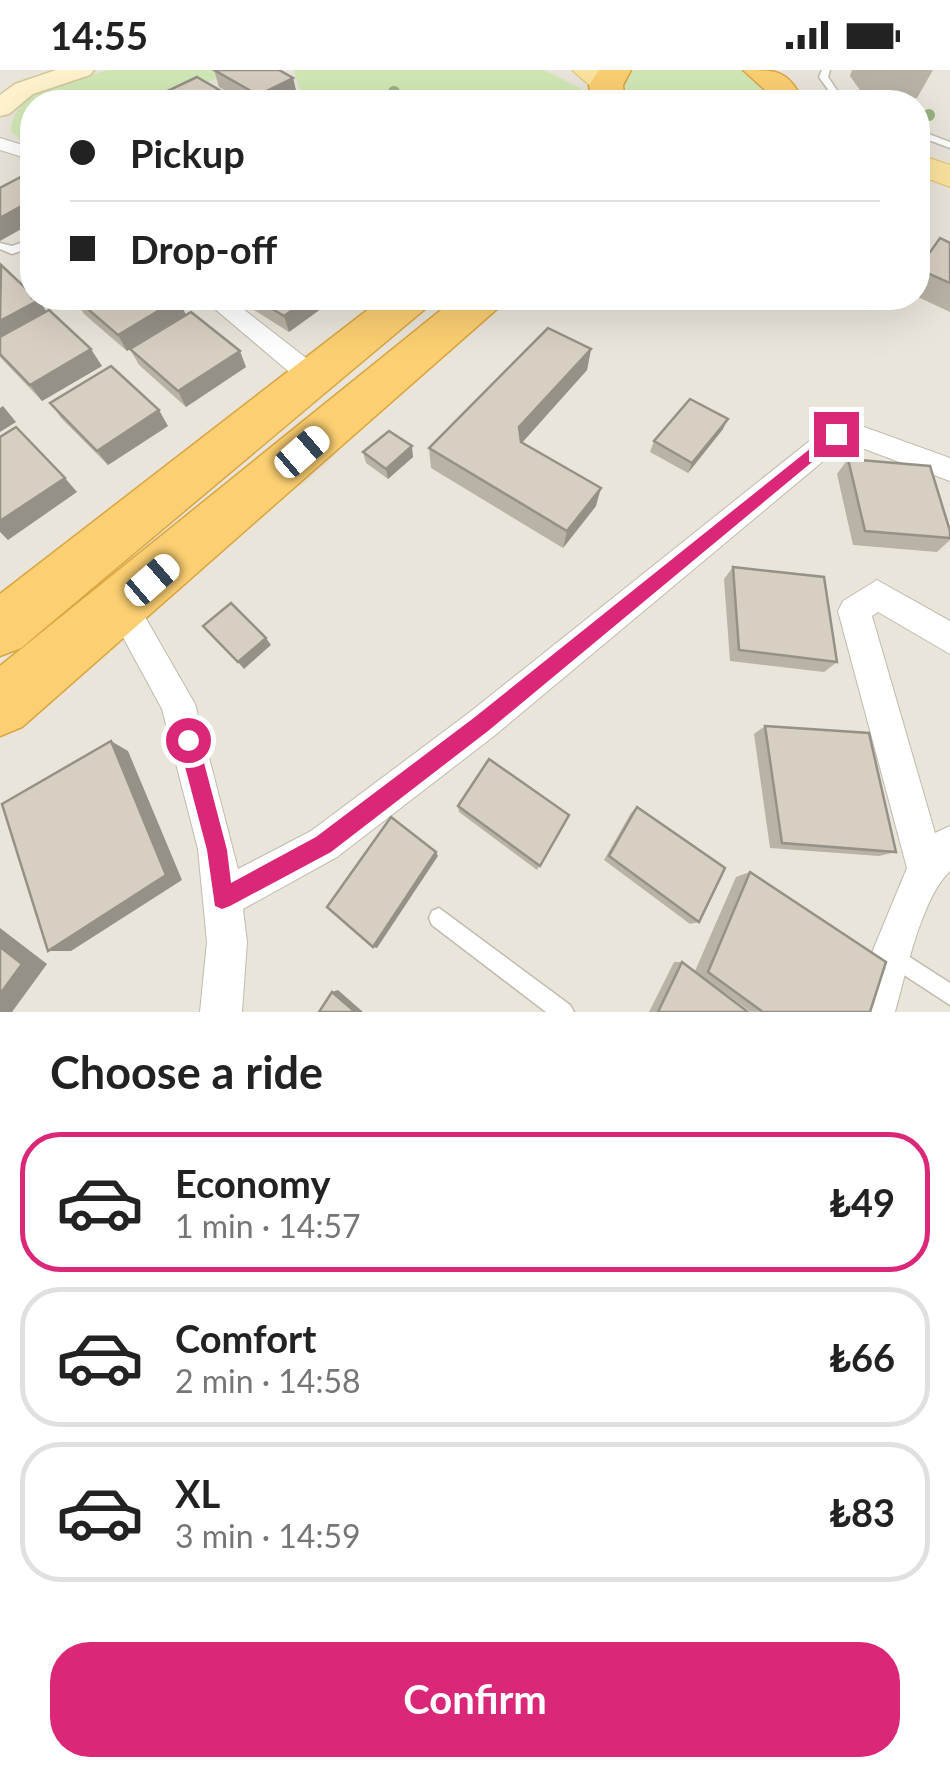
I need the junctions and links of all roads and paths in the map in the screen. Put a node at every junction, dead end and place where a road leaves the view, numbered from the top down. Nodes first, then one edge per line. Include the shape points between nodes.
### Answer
1 (81, 70) edge
2 (24, 90) edge
3 (12, 94) edge
4 (0, 108) edge
5 (229, 310) edge
6 (395, 310) edge
7 (469, 310) edge
8 (310, 376) junction
9 (950, 470) edge
10 (122, 606) junction
11 (0, 629) edge
12 (950, 639) edge
13 (0, 705) edge
14 (938, 856) edge
15 (222, 899) junction
16 (439, 918) dead end
17 (891, 955) junction
18 (950, 995) edge
19 (221, 1012) edge
20 (562, 1012) edge
21 (874, 1012) edge

1 - 2 street
3 - 4 street
5 - 8 street
6 - 8 highway
7 - 10 highway
8 - 11 highway
9 - 15 street via 842,430 324,844
10 - 13 highway
10 - 15 street via 178,704 217,850
12 - 14 street via 877,594 854,611
14 - 17 street
15 - 19 street via 227,942
16 - 20 lane
17 - 18 lane
17 - 21 street

